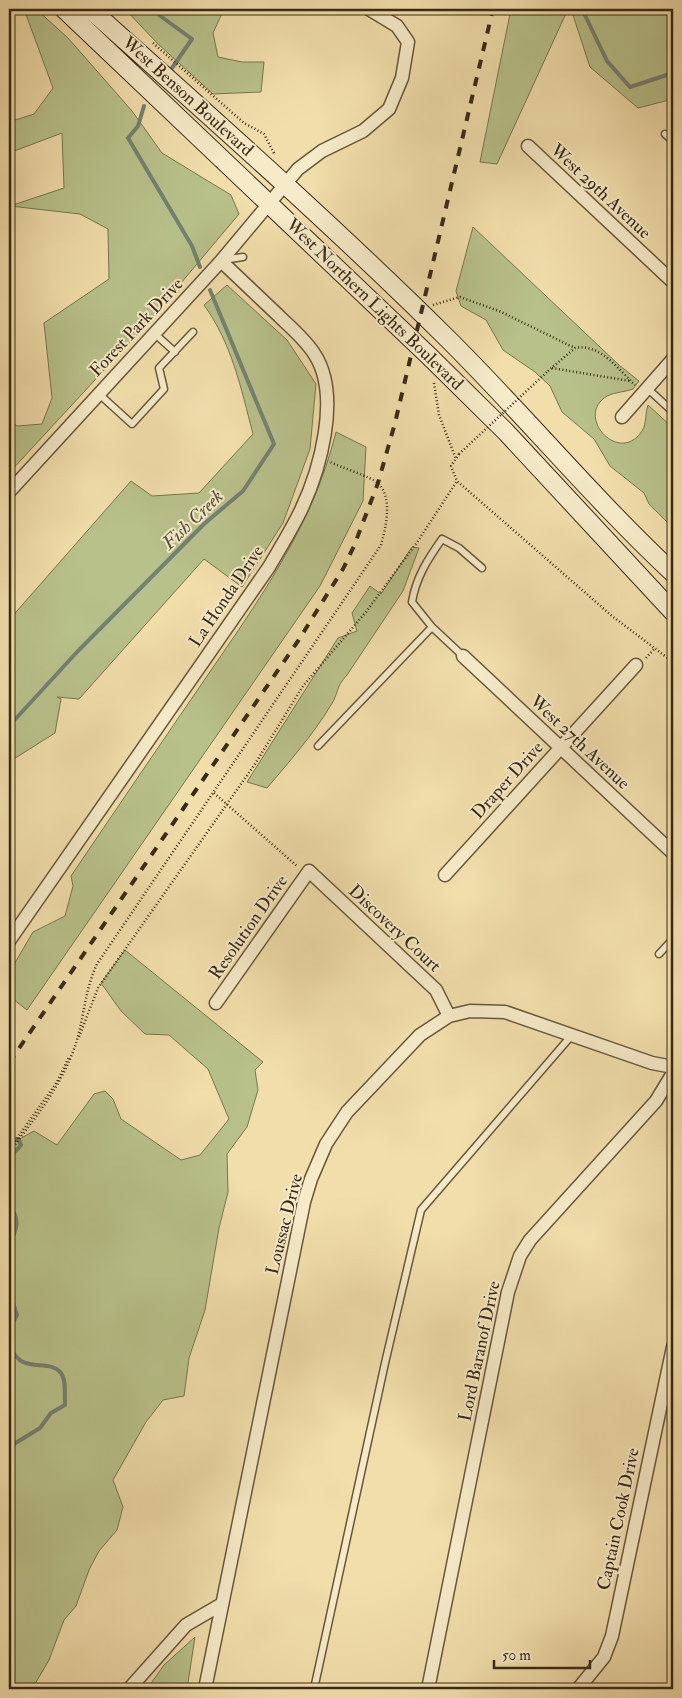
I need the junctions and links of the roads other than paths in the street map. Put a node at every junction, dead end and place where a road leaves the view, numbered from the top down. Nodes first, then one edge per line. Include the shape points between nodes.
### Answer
1 (64, 9) edge
2 (90, 9) edge
3 (369, 9) edge
4 (665, 134) dead end
5 (673, 141) edge
6 (528, 146) dead end
7 (286, 183) junction
8 (269, 202) junction
9 (243, 257) dead end
10 (221, 260) junction
11 (673, 282) edge
12 (193, 332) dead end
13 (155, 334) junction
14 (175, 352) junction
15 (673, 359) edge
16 (646, 390) junction
17 (99, 394) junction
18 (673, 412) edge
19 (622, 417) dead end
20 (9, 492) edge
21 (482, 568) dead end
22 (673, 573) edge
23 (673, 612) edge
24 (432, 627) junction
25 (464, 656) joint
26 (636, 666) dead end
27 (318, 746) dead end
28 (560, 747) junction
29 (673, 853) edge
30 (308, 873) joint
31 (446, 875) dead end
32 (673, 939) edge
33 (9, 941) edge
34 (659, 954) dead end
35 (216, 1003) dead end
36 (449, 1016) junction
37 (572, 1035) junction
38 (673, 1067) edge
39 (673, 1073) edge
40 (673, 1347) edge
41 (222, 1604) junction
42 (129, 1689) edge
43 (206, 1689) edge
44 (314, 1689) edge
45 (428, 1689) edge
46 (578, 1689) edge

1 - 8 main road, West Northern Lights Boulevard
2 - 7 main road, West Benson Boulevard
3 - 7 street via 397,26 408,42 402,78 389,109 363,132 309,159
4 - 5 lane
6 - 11 street, West 29th Avenue
7 - 8 street, Forest Park Drive
7 - 22 main road, West Northern Lights Boulevard via 452,343 616,518
8 - 10 street, Forest Park Drive
8 - 23 main road, West Northern Lights Boulevard via 506,432
9 - 10 lane
10 - 13 street, Forest Park Drive
10 - 33 street, La Honda Drive via 316,356 327,394 326,427 320,458 301,510 269,567
12 - 14 lane
13 - 14 lane
13 - 17 street, Forest Park Drive
14 - 17 lane via 159,368 164,388 132,424
15 - 16 street
16 - 18 lane
16 - 19 street
17 - 20 street, Forest Park Drive
21 - 24 lane via 459,548 442,539 415,585 412,602
24 - 25 lane
24 - 27 lane
25 - 28 street, West 27th Avenue
26 - 28 street, Draper Drive
28 - 29 street, West 27th Avenue
28 - 31 street, Draper Drive
30 - 35 street, Resolution Drive
30 - 36 street, Discovery Court via 436,990
32 - 34 lane
36 - 37 street, Loussac Drive via 470,1011 505,1012
36 - 41 street, Loussac Drive via 420,1035 347,1112 326,1144 311,1179
37 - 38 street, Loussac Drive via 652,1063
37 - 44 lane via 421,1210
39 - 45 street, Lord Baranof Drive via 656,1101 544,1223 520,1256 508,1292
40 - 46 street, Captain Cook Drive via 612,1636 604,1657
41 - 42 street via 186,1626
41 - 43 street, Loussac Drive

